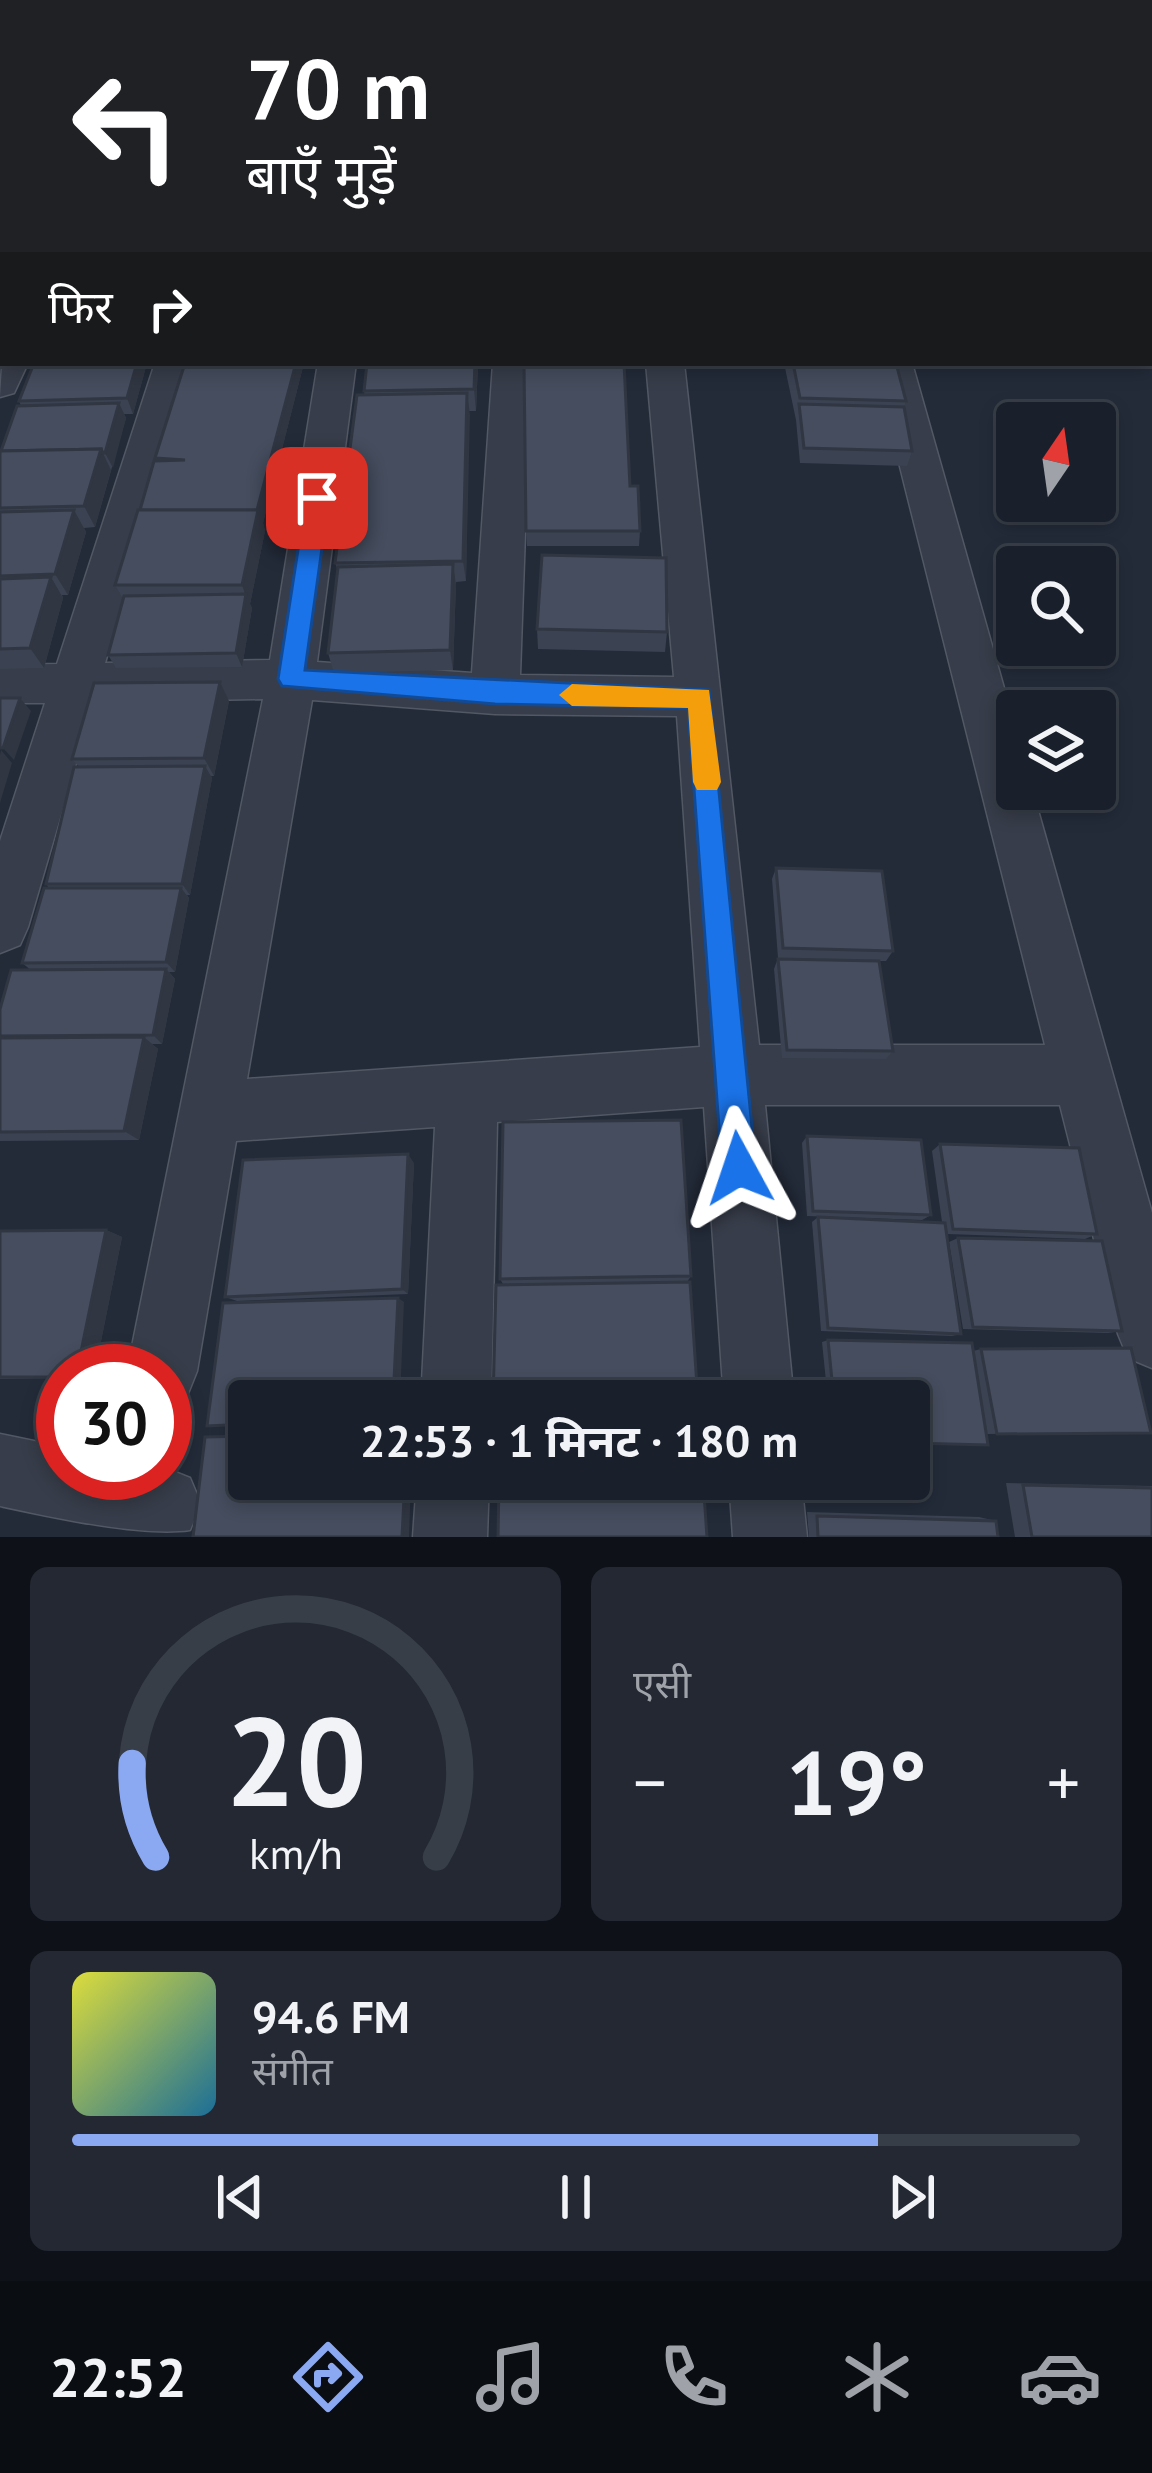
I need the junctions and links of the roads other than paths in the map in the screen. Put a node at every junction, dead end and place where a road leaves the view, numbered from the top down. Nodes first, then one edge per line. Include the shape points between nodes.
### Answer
1 (173, 366) edge
2 (337, 366) edge
3 (512, 366) edge
4 (665, 366) edge
5 (894, 366) edge
6 (291, 679) junction
7 (78, 682) junction
8 (0, 684) edge
9 (495, 694) junction
10 (700, 697) junction
11 (0, 927) edge
12 (731, 1075) junction
13 (1079, 1075) junction
14 (467, 1093) junction
15 (211, 1112) junction
16 (1152, 1334) edge
17 (167, 1344) edge
18 (456, 1380) edge
19 (757, 1380) edge
20 (0, 1470) edge
21 (452, 1500) edge
22 (767, 1500) edge
23 (130, 1503) edge
24 (451, 1537) edge
25 (770, 1537) edge

1 - 7 street
2 - 6 street
3 - 9 street
4 - 10 street
5 - 13 street
6 - 7 street
6 - 9 street
6 - 15 street
7 - 8 street
7 - 11 street
9 - 10 street
10 - 12 street
12 - 13 street
12 - 14 street
12 - 19 street
13 - 16 street
14 - 15 street
14 - 18 street
15 - 17 street
20 - 23 street
21 - 24 street
22 - 25 street

